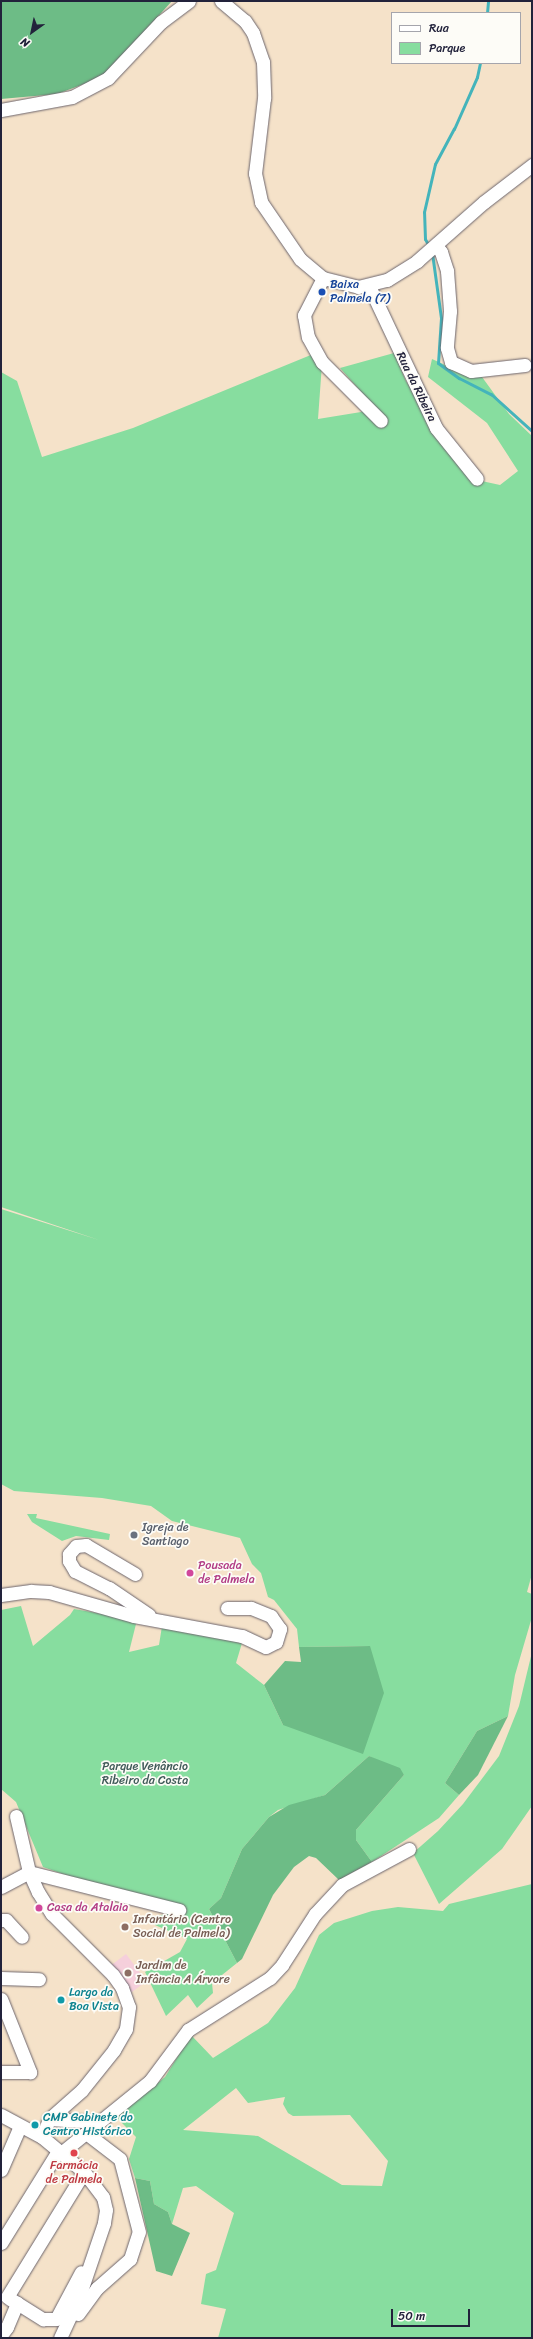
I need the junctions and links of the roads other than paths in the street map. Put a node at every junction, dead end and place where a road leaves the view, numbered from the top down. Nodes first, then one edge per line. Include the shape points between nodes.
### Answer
1 (189, 1) edge
2 (221, 1) edge
3 (1, 110) edge
4 (532, 165) edge
5 (436, 245) junction
6 (323, 278) junction
7 (370, 286) junction
8 (525, 365) dead end
9 (381, 421) dead end
10 (477, 479) dead end
11 (135, 1574) dead end
12 (1, 1595) edge
13 (226, 1608) dead end
14 (160, 1620) junction
15 (16, 1816) dead end
16 (409, 1849) dead end
17 (29, 1872) junction
18 (1, 1886) edge
19 (179, 1910) dead end
20 (4, 1920) edge
21 (22, 1937) dead end
22 (1, 1978) edge
23 (39, 1979) dead end
24 (1, 1999) edge
25 (1, 2072) edge
26 (1, 2115) edge
27 (49, 2119) junction
28 (99, 2122) junction
29 (20, 2126) junction
30 (86, 2133) junction
31 (42, 2137) junction
32 (6, 2150) edge
33 (59, 2152) junction
34 (1, 2170) edge
35 (84, 2172) junction
36 (1, 2243) edge
37 (95, 2250) junction
38 (8, 2298) edge
39 (1, 2335) edge
40 (62, 2335) edge

1 - 3 street via 167,17 108,78 72,97
2 - 6 street via 245,21 253,33 263,62 265,86 255,173 261,202 300,259
4 - 5 street via 484,202
5 - 7 street via 417,262 387,280
5 - 8 street via 442,252 447,271 450,311 447,348 452,362 471,371
6 - 7 street via 342,285
6 - 9 street via 304,315 308,337 322,362
7 - 10 street, Rua da Ribeira via 436,428
11 - 14 street via 86,1545 76,1546 69,1554 76,1571
12 - 14 street via 31,1590 49,1592
13 - 14 street via 251,1608 271,1616 280,1629 276,1642 266,1647 242,1636
15 - 17 street
16 - 28 street via 342,1885 315,1914 282,1965 270,1978 188,2030 150,2081
17 - 18 street
17 - 19 street
17 - 27 street via 52,1914 113,1975 122,1988 129,2007 126,2029 114,2050 82,2090
20 - 21 street
22 - 23 street
24 - 25 street via 30,2072
26 - 29 street
27 - 28 street
27 - 31 street
28 - 30 street
29 - 31 street
29 - 32 street
30 - 33 street
30 - 40 street via 120,2159 139,2232 130,2259 97,2288
31 - 33 street
32 - 34 street
33 - 35 street
33 - 36 street
35 - 37 street via 103,2197 106,2210
35 - 38 street
37 - 38 street via 56,2319 43,2319
37 - 40 street via 79,2297
38 - 39 street via 7,2327

